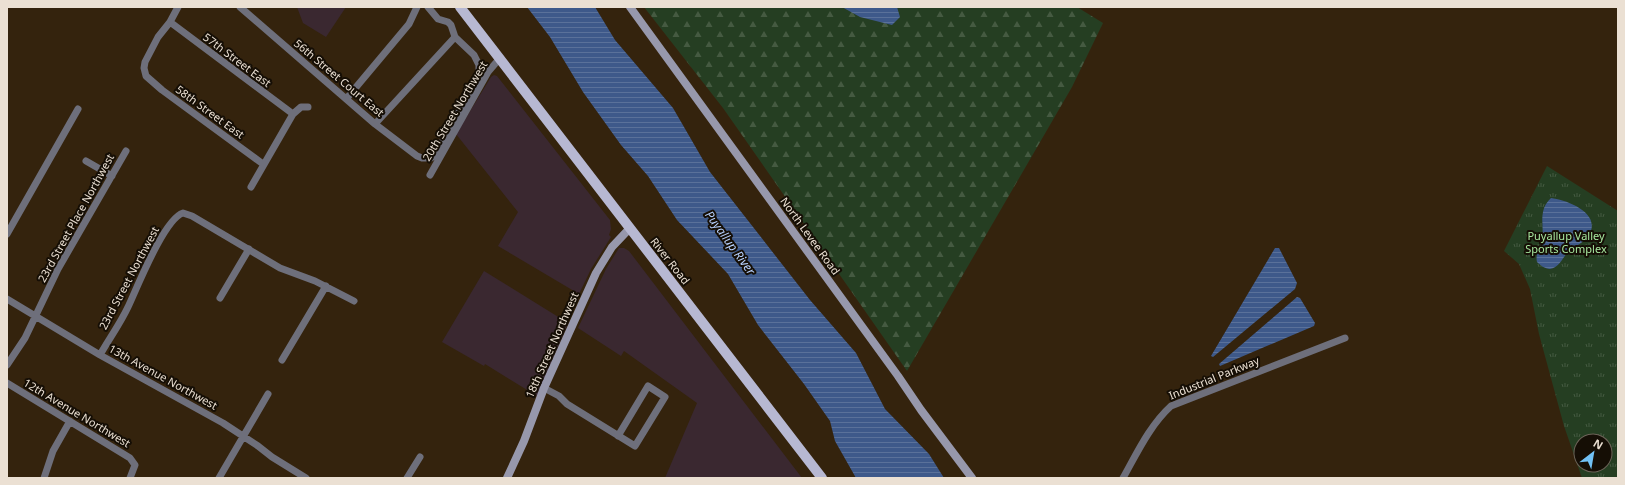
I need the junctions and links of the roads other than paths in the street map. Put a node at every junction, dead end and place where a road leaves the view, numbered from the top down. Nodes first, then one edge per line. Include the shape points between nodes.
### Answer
1 (178, 7) edge
2 (240, 7) edge
3 (417, 7) edge
4 (428, 7) edge
5 (460, 7) edge
6 (630, 7) edge
7 (170, 22) junction
8 (455, 37) junction
9 (500, 58) junction
10 (347, 98) junction
11 (308, 107) dead end
12 (78, 109) dead end
13 (293, 114) junction
14 (375, 124) junction
15 (126, 151) dead end
16 (86, 161) dead end
17 (263, 164) junction
18 (430, 175) dead end
19 (112, 176) junction
20 (251, 187) dead end
21 (630, 228) junction
22 (7, 234) edge
23 (249, 249) junction
24 (326, 286) junction
25 (220, 298) dead end
26 (7, 300) edge
27 (354, 301) dead end
28 (35, 317) junction
29 (1345, 338) dead end
30 (100, 355) junction
31 (282, 360) dead end
32 (7, 365) edge
33 (7, 383) edge
34 (544, 388) junction
35 (268, 394) dead end
36 (70, 421) junction
37 (243, 436) junction
38 (618, 436) junction
39 (420, 457) dead end
40 (44, 478) edge
41 (130, 478) edge
42 (219, 478) edge
43 (306, 478) edge
44 (408, 478) edge
45 (507, 478) edge
46 (822, 478) edge
47 (972, 478) edge
48 (1123, 478) edge

1 - 7 street
2 - 10 street, 56th Street Court East
3 - 10 street via 409,24
4 - 8 street via 438,19 451,25
5 - 9 main road, River Road
6 - 47 street, North Levee Road
7 - 13 street, 57th Street East
7 - 17 street, 58th Street East via 158,37 145,62 146,76
8 - 14 street
8 - 14 street, 56th Street Court East via 474,55 479,72 435,154 428,159 417,156
9 - 18 street, 20th Street Northwest via 488,72
9 - 21 main road, River Road
10 - 14 street, 56th Street Court East
11 - 13 street via 301,108
12 - 22 street
13 - 17 street
15 - 19 street, 23rd Street Place Northwest
16 - 19 street
17 - 20 street
19 - 28 street, 23rd Street Place Northwest via 58,269
21 - 34 street, 18th Street Northwest via 612,247 596,273
21 - 46 main road, River Road
23 - 24 street via 280,268
23 - 25 street
23 - 30 street, 23rd Street Northwest via 192,216 181,213 172,221 154,252 128,307
24 - 27 street
24 - 31 street
26 - 28 street, 13th Avenue Northwest
28 - 30 street, 13th Avenue Northwest
28 - 32 street
29 - 48 street, Industrial Parkway via 1171,406 1153,425
30 - 37 street, 13th Avenue Northwest
33 - 36 street, 12th Avenue Northwest
34 - 38 street
34 - 45 street, 18th Street Northwest
35 - 37 street
36 - 40 street via 53,451
36 - 41 street, 12th Avenue Northwest via 130,458 134,463
37 - 42 street
37 - 43 street, 13th Avenue Northwest via 272,458
38 - 38 street via 648,386 665,397 635,446
39 - 44 street

